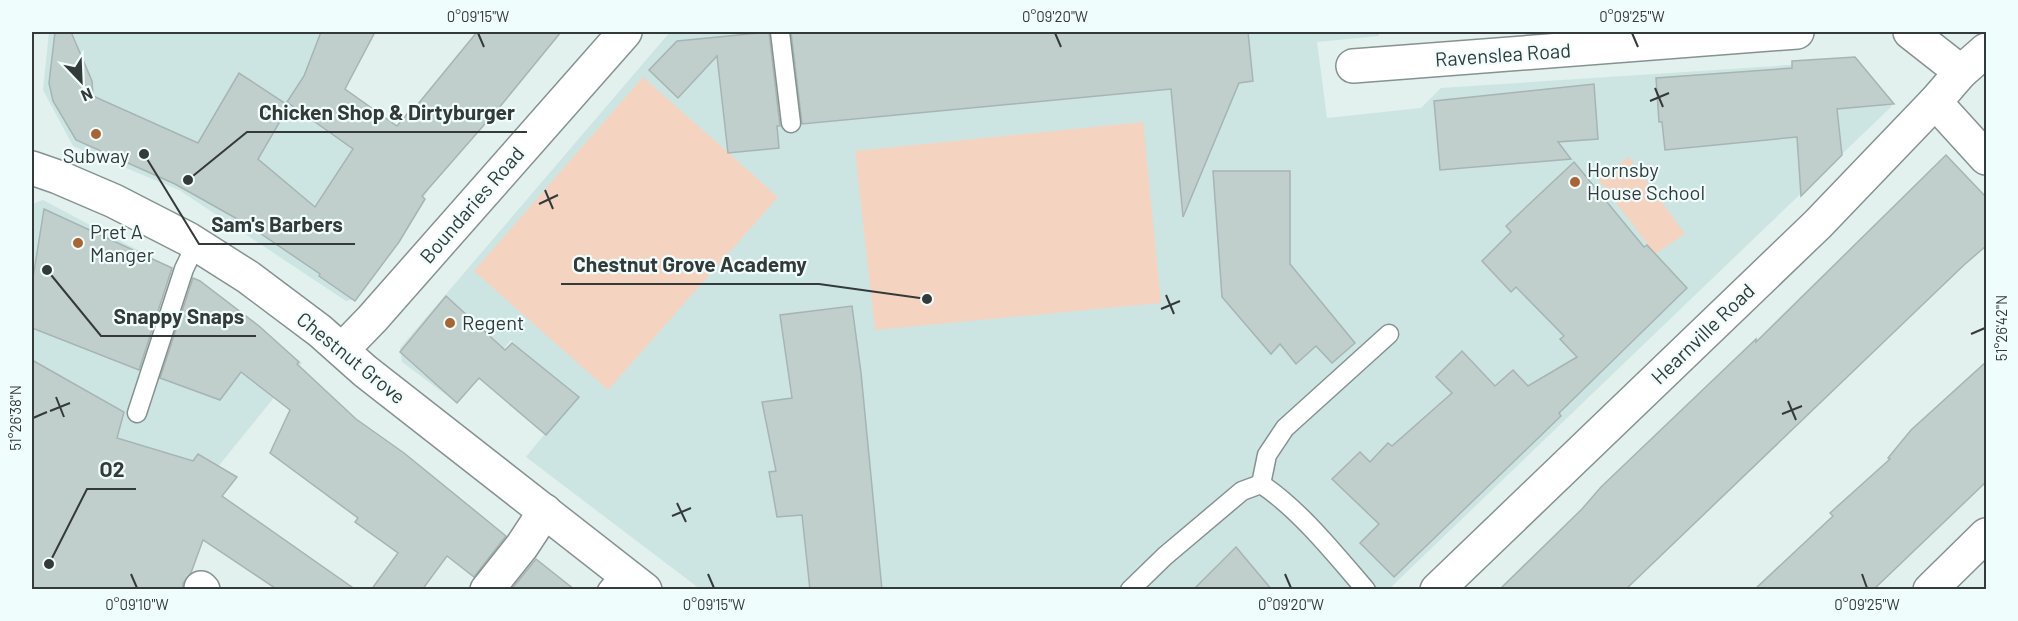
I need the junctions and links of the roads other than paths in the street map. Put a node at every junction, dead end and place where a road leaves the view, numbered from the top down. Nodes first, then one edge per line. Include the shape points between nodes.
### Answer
1 (624, 32) edge
2 (780, 32) edge
3 (1797, 32) edge
4 (1910, 32) edge
5 (1986, 50) edge
6 (1353, 66) dead end
7 (1961, 72) junction
8 (1935, 102) junction
9 (791, 123) dead end
10 (1986, 158) edge
11 (32, 168) edge
12 (196, 244) junction
13 (1389, 334) dead end
14 (342, 350) junction
15 (137, 413) dead end
16 (1261, 484) junction
17 (545, 512) junction
18 (1986, 536) edge
19 (624, 584) edge
20 (487, 590) edge
21 (1130, 590) edge
22 (1366, 590) edge
23 (1437, 590) edge
24 (1930, 590) edge

1 - 14 street, Boundaries Road
2 - 9 lane
3 - 6 street, Ravenslea Road
4 - 7 street
5 - 7 street
7 - 8 street, Hearnville Road
8 - 10 street
8 - 23 street, Hearnville Road via 1818,224
11 - 12 street, Chestnut Grove via 114,201
12 - 14 street, Chestnut Grove via 248,277
12 - 15 lane via 184,269
13 - 16 lane via 1285,428 1267,455
14 - 17 street, Chestnut Grove
16 - 21 lane via 1242,491
16 - 22 lane via 1276,494
17 - 19 street, Chestnut Grove
17 - 20 street
18 - 24 street

